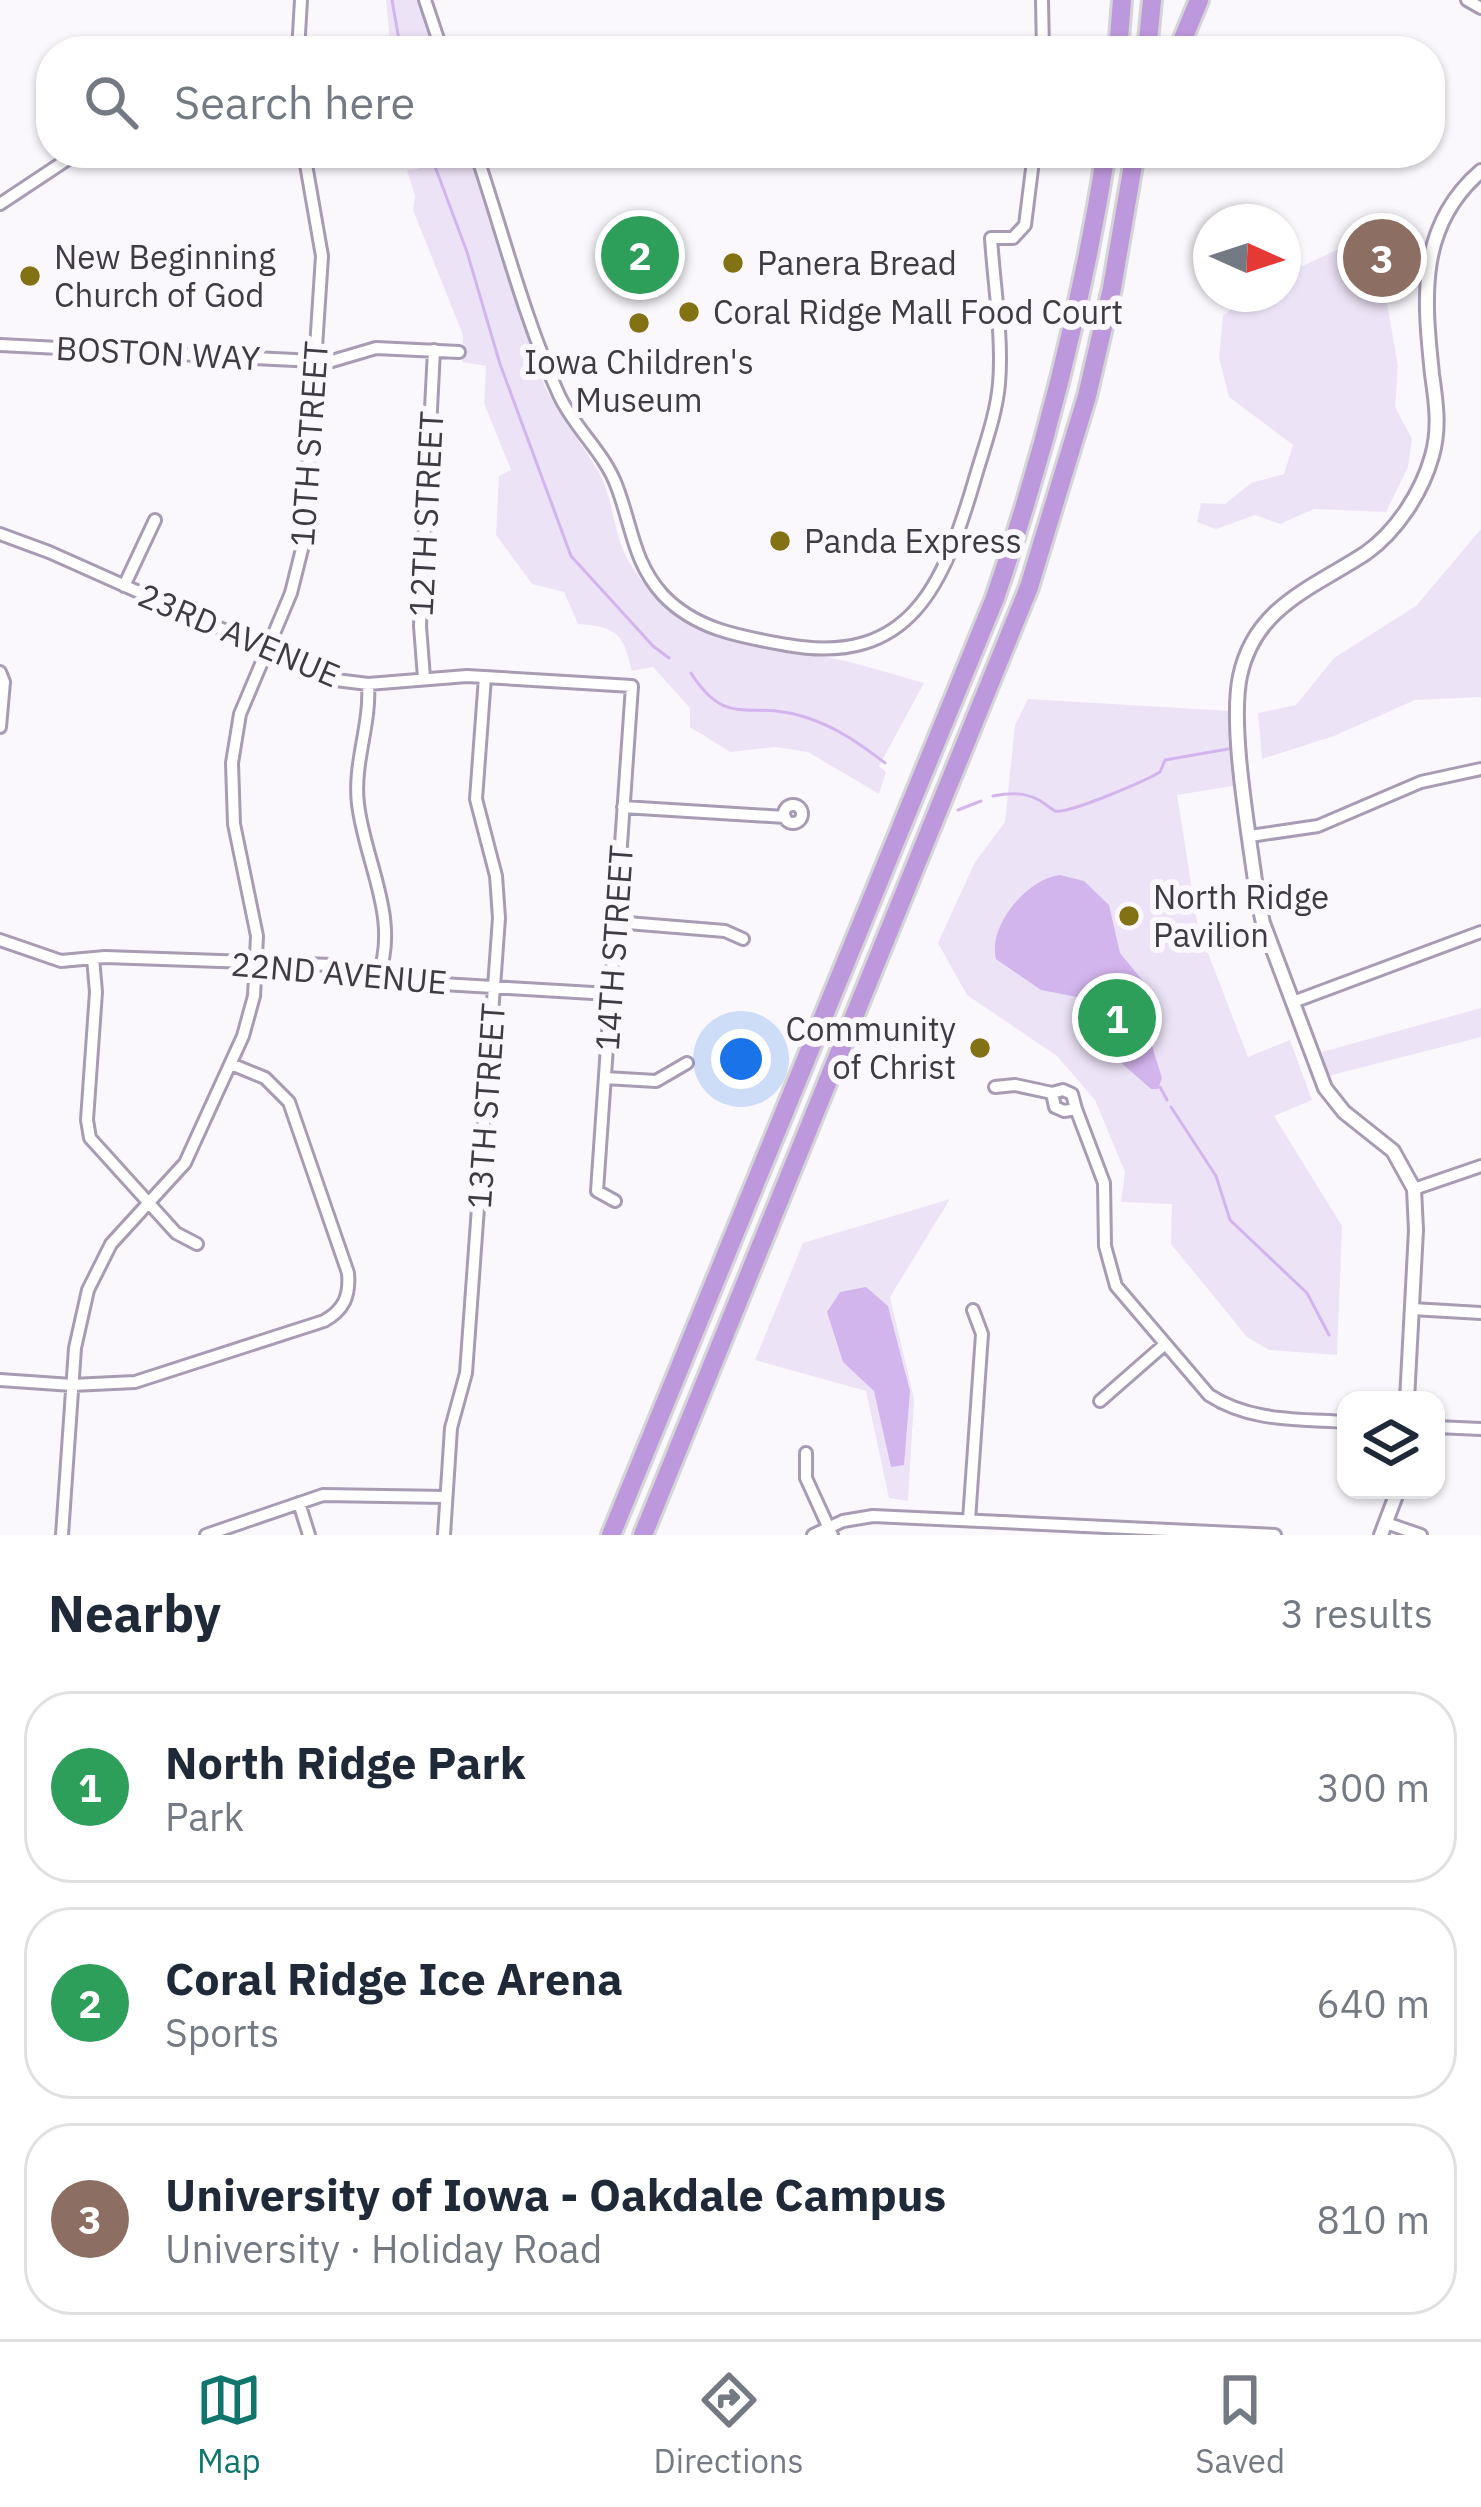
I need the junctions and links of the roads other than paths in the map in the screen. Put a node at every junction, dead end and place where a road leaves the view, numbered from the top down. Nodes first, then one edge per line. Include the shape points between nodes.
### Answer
1 (301, 0) edge
2 (425, 0) edge
3 (1042, 0) edge
4 (1109, 0) edge
5 (1123, 0) edge
6 (1151, 0) edge
7 (1199, 0) edge
8 (1467, 0) edge
9 (1481, 8) edge
10 (299, 36) edge
11 (437, 36) edge
12 (1043, 36) edge
13 (1113, 36) edge
14 (1117, 36) edge
15 (1148, 36) edge
16 (1184, 36) edge
17 (54, 168) edge
18 (307, 168) edge
19 (481, 168) edge
20 (1032, 168) edge
21 (1101, 168) edge
22 (1132, 168) edge
23 (1145, 168) edge
24 (1481, 171) edge
25 (0, 204) edge
26 (1103, 329) junction
27 (0, 345) edge
28 (434, 350) junction
29 (459, 352) dead end
30 (316, 361) junction
31 (155, 520) dead end
32 (0, 534) edge
33 (124, 586) junction
34 (266, 651) junction
35 (0, 672) edge
36 (485, 677) junction
37 (424, 678) junction
38 (368, 684) junction
39 (632, 686) joint
40 (0, 727) edge
41 (1481, 769) edge
42 (623, 807) junction
43 (784, 817) dead end
44 (1250, 836) junction
45 (615, 922) junction
46 (1481, 932) edge
47 (743, 939) dead end
48 (0, 940) edge
49 (93, 958) junction
50 (258, 962) junction
51 (378, 977) junction
52 (494, 986) junction
53 (610, 994) junction
54 (1293, 1002) junction
55 (687, 1063) dead end
56 (231, 1064) junction
57 (605, 1078) junction
58 (995, 1087) dead end
59 (1481, 1166) edge
60 (1414, 1189) junction
61 (615, 1201) dead end
62 (148, 1203) junction
63 (197, 1244) dead end
64 (1412, 1309) junction
65 (973, 1310) dead end
66 (1481, 1313) edge
67 (1164, 1345) junction
68 (0, 1380) edge
69 (72, 1384) junction
70 (1407, 1391) edge
71 (1100, 1401) dead end
72 (1337, 1421) edge
73 (1445, 1427) edge
74 (1481, 1429) edge
75 (806, 1453) dead end
76 (446, 1497) junction
77 (1395, 1499) edge
78 (298, 1503) junction
79 (969, 1520) junction
80 (1383, 1529) edge
81 (1052, 1530) edge
82 (830, 1531) edge
83 (1166, 1533) edge
84 (62, 1535) edge
85 (206, 1535) edge
86 (310, 1535) edge
87 (444, 1535) edge
88 (611, 1535) edge
89 (643, 1535) edge
90 (813, 1535) edge
91 (1275, 1535) edge
92 (1421, 1535) edge

1 - 10 street
2 - 11 street
3 - 12 street
4 - 13 highway
5 - 14 highway
6 - 15 highway
7 - 16 highway
8 - 9 street
17 - 25 street
18 - 30 street, 10TH STREET via 322,256
19 - 20 street via 547,366 567,413 617,487 650,580 720,632 825,651 898,626 947,561 998,389 992,238 1022,231
21 - 88 highway via 1052,416 995,598
22 - 26 highway
23 - 26 highway
24 - 44 street via 1445,214 1428,258 1437,430 1426,474 1389,532 1281,604 1244,662 1238,719
26 - 89 highway via 1055,511 1014,626
27 - 30 street, BOSTON WAY
28 - 29 street, BOSTON WAY
28 - 30 street, BOSTON WAY via 376,348
28 - 37 street, 12TH STREET via 419,626
30 - 34 street, 10TH STREET via 303,545
31 - 33 street
32 - 33 street, 23RD AVENUE
33 - 34 street, 23RD AVENUE
34 - 38 street, 23RD AVENUE via 336,680
34 - 50 street, 10TH STREET via 240,714 231,783
35 - 40 street
36 - 37 street, 23RD AVENUE
36 - 39 street, 23RD AVENUE
36 - 52 street, 13TH STREET via 475,780 498,895
37 - 38 street, 23RD AVENUE
38 - 51 street via 356,786 386,925
39 - 42 street, 14TH STREET
41 - 44 street via 1421,782 1318,826
42 - 43 street
42 - 45 street, 14TH STREET
44 - 54 street via 1258,907
45 - 47 street
45 - 53 street, 14TH STREET
46 - 54 street
48 - 49 street, 22ND AVENUE via 61,961
49 - 50 street, 22ND AVENUE
49 - 62 street via 87,1128
50 - 51 street, 22ND AVENUE via 332,965
50 - 56 street, 10TH STREET via 250,1016
51 - 52 street, 22ND AVENUE
52 - 53 street, 22ND AVENUE
52 - 76 street, 13TH STREET via 466,1373 451,1428
53 - 57 street, 14TH STREET
54 - 60 street via 1325,1088 1393,1151
55 - 57 street via 656,1081
56 - 62 street, 10TH STREET via 184,1163
56 - 69 street via 265,1078 289,1102 348,1273 346,1302 324,1321 158,1377
57 - 61 street, 14TH STREET via 597,1191
58 - 67 street via 1052,1093 1058,1109 1076,1109 1105,1183 1111,1277
59 - 60 street
60 - 64 street
62 - 63 street
62 - 69 street, 10TH STREET via 111,1244 88,1289
64 - 66 street
64 - 70 street
65 - 79 street via 982,1334
67 - 71 street
67 - 72 street via 1209,1395 1240,1412
68 - 69 street
69 - 84 street, 10TH STREET
73 - 74 street
75 - 82 street via 806,1478
76 - 78 street via 338,1494
76 - 87 street, 13TH STREET
77 - 80 street
78 - 85 street
78 - 86 street
79 - 81 street
79 - 82 street via 873,1516
80 - 92 street
81 - 83 street
82 - 90 street
83 - 91 street

